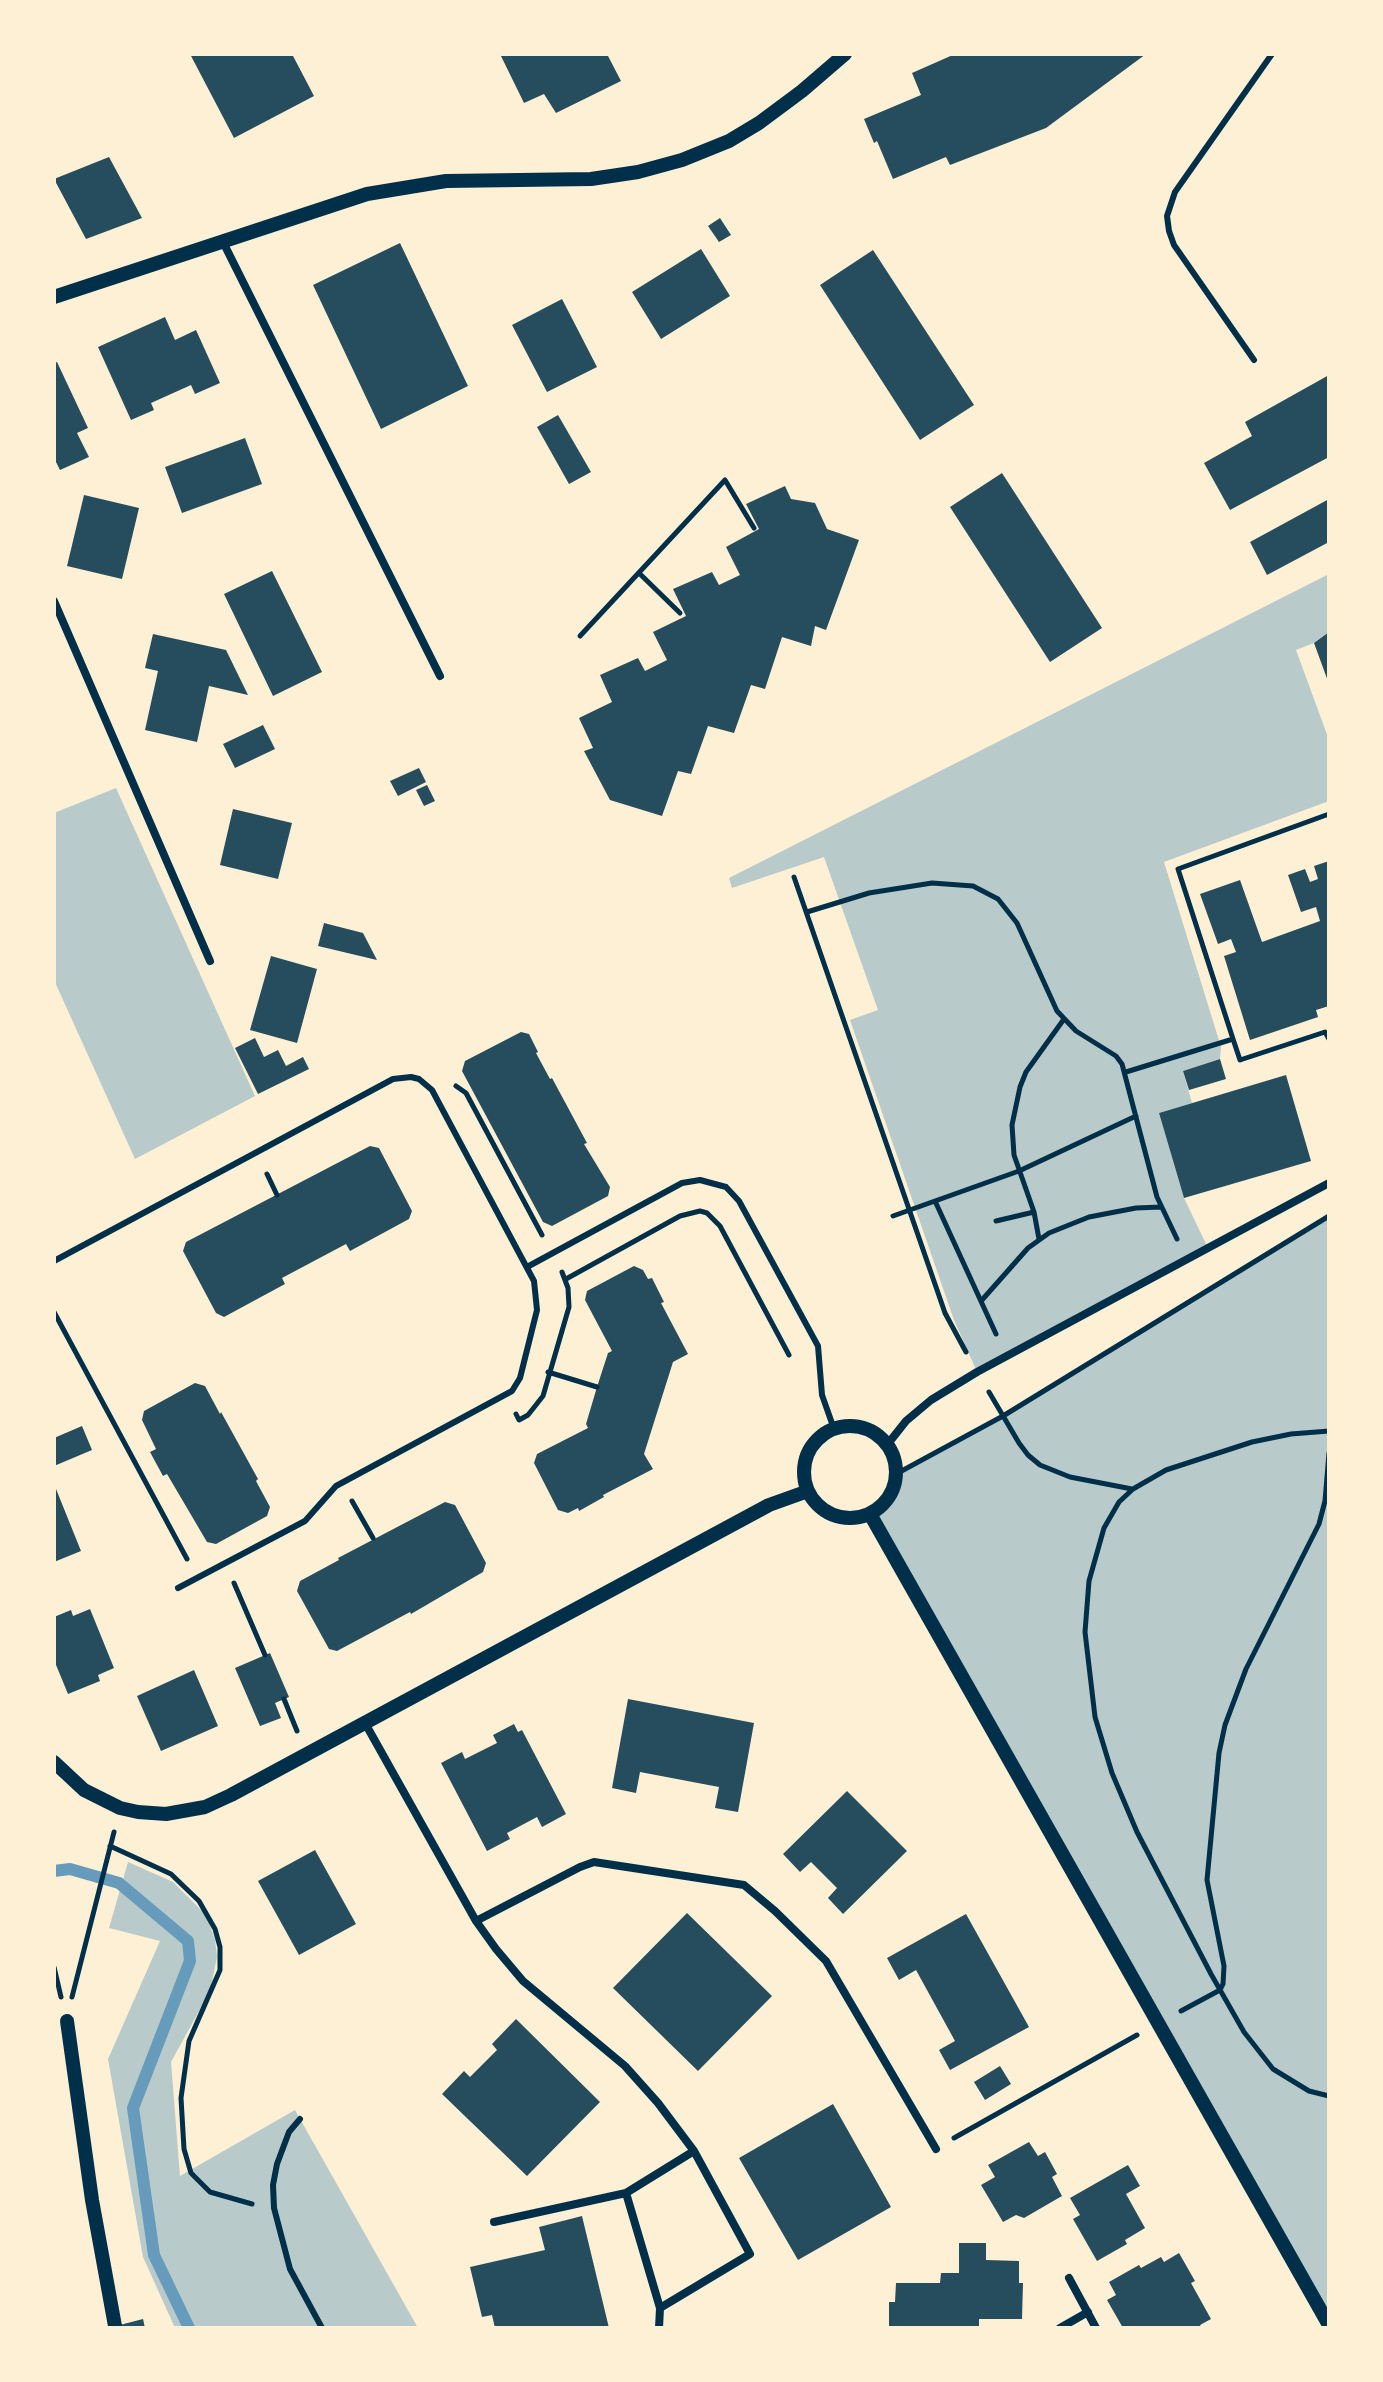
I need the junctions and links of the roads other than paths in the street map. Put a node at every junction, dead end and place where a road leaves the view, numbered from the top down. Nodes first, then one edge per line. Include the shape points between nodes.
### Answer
1 (845, 54) edge
2 (1272, 54) edge
3 (222, 240) junction
4 (54, 297) edge
5 (1254, 360) dead end
6 (54, 601) edge
7 (440, 676) dead end
8 (210, 961) dead end
9 (1329, 1183) edge
10 (54, 1261) edge
11 (527, 1267) junction
12 (834, 1429) junction
13 (887, 1445) junction
14 (808, 1491) junction
15 (870, 1514) junction
16 (178, 1588) dead end
17 (365, 1723) junction
18 (54, 1762) edge
19 (476, 1921) junction
20 (67, 2021) road end
21 (300, 2119) dead end
22 (936, 2149) road end
23 (694, 2151) junction
24 (626, 2193) junction
25 (494, 2222) dead end
26 (1069, 2278) dead end
27 (660, 2308) junction
28 (1088, 2312) junction
29 (1329, 2325) edge
30 (115, 2326) dead end
31 (322, 2328) edge
32 (659, 2328) edge
33 (1060, 2328) edge
34 (1096, 2328) edge

1 - 3 street via 759,123 682,160 591,179 481,179 407,186
2 - 5 lane via 1175,192 1167,216 1174,245
3 - 4 street
3 - 7 street
6 - 8 street
9 - 13 street via 977,1372 931,1400
10 - 11 lane via 402,1076 419,1079 432,1090
11 - 12 lane via 682,1183 700,1180 726,1187 739,1201 818,1346 822,1395
11 - 16 lane via 538,1300 517,1385 342,1482 305,1521
12 - 13 street via 866,1429
12 - 14 street via 807,1454
13 - 15 street via 896,1464 893,1489
14 - 15 street via 821,1508 839,1517
14 - 17 street via 769,1505
15 - 29 street
17 - 18 street via 231,1795 178,1813 120,1808 84,1790
17 - 19 street
19 - 22 street via 594,1862 744,1885 826,1961
19 - 23 street via 523,1981 625,2066
20 - 30 street
21 - 31 lane via 277,2164 274,2208 290,2269
23 - 24 street
23 - 27 street via 750,2254
24 - 25 street
24 - 27 street
26 - 28 street
27 - 32 street
28 - 33 street
28 - 34 street

